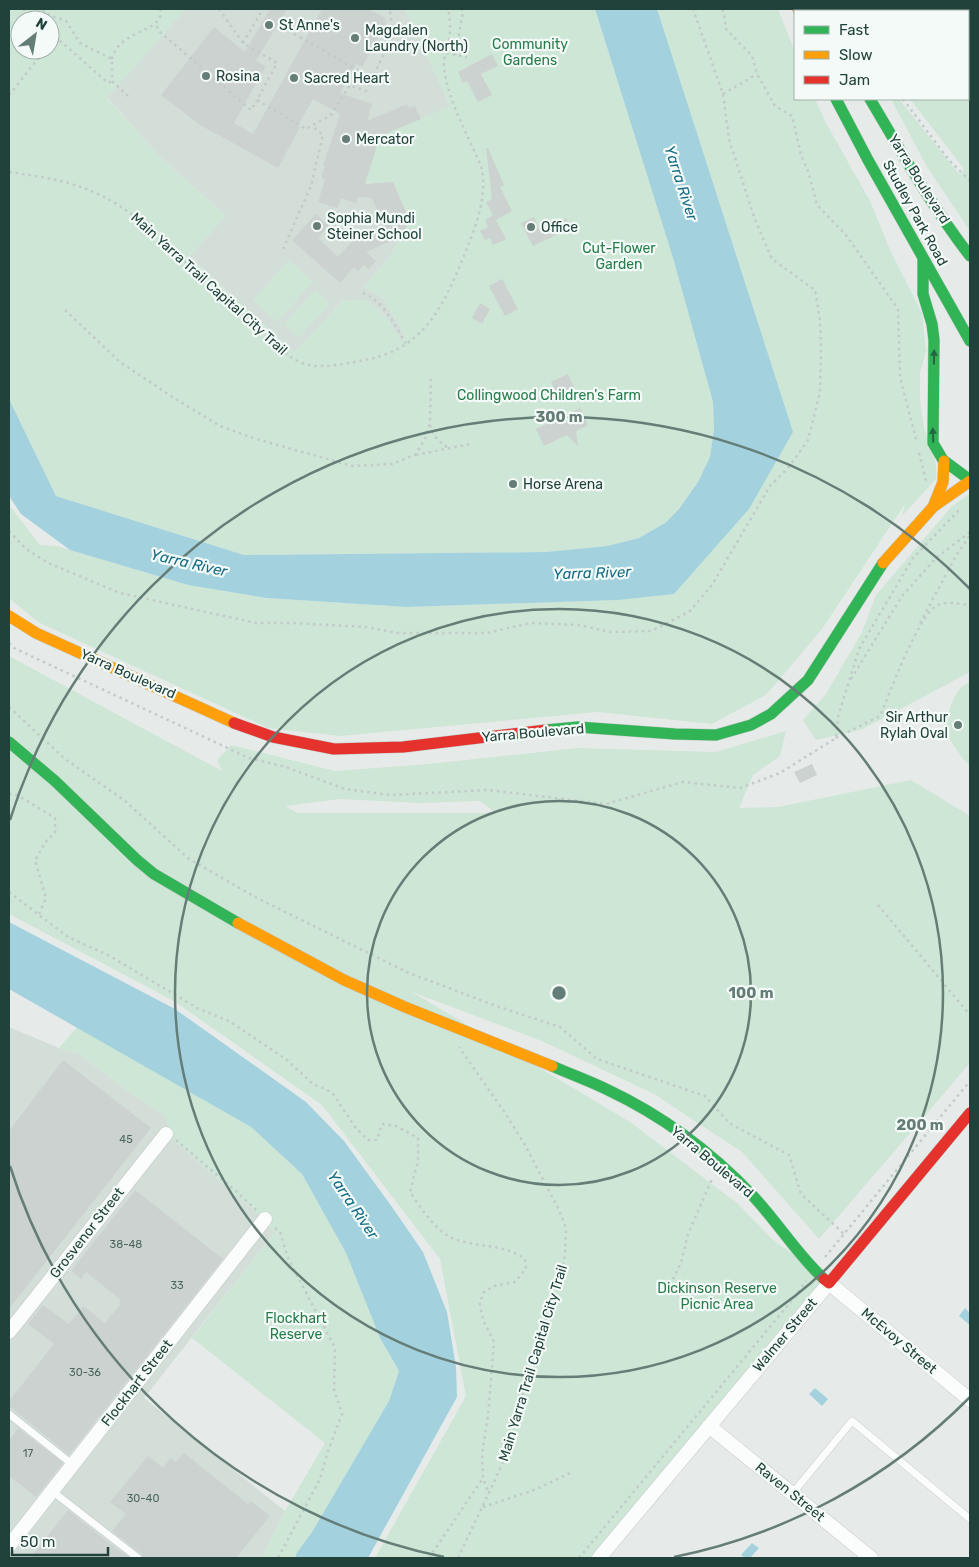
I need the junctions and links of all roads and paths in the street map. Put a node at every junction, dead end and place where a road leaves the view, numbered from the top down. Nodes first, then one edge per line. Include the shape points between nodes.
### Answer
1 (43, 9) edge
2 (161, 9) edge
3 (219, 9) edge
4 (263, 9) edge
5 (388, 9) edge
6 (448, 9) edge
7 (462, 9) edge
8 (693, 9) edge
9 (723, 9) edge
10 (155, 24) junction
11 (294, 34) dead end
12 (60, 41) edge
13 (243, 44) junction
14 (446, 53) junction
15 (455, 55) junction
16 (468, 57) dead end
17 (112, 59) junction
18 (37, 60) edge
19 (757, 74) junction
20 (372, 80) junction
21 (112, 81) junction
22 (723, 94) junction
23 (9, 95) edge
24 (128, 96) dead end
25 (257, 100) junction
26 (837, 100) edge
27 (871, 100) edge
28 (904, 100) edge
29 (312, 126) junction
30 (9, 172) edge
31 (970, 181) edge
32 (284, 249) dead end
33 (970, 256) edge
34 (923, 258) junction
35 (363, 293) dead end
36 (65, 310) dead end
37 (970, 341) edge
38 (406, 344) junction
39 (431, 376) dead end
40 (430, 424) junction
41 (917, 443) dead end
42 (470, 444) dead end
43 (449, 448) junction
44 (919, 453) dead end
45 (415, 455) junction
46 (944, 461) junction
47 (970, 480) edge
48 (933, 507) junction
49 (9, 531) edge
50 (970, 534) edge
51 (970, 605) edge
52 (9, 616) edge
53 (918, 629) junction
54 (849, 682) dead end
55 (9, 707) edge
56 (836, 738) dead end
57 (9, 742) edge
58 (9, 794) edge
59 (9, 892) edge
60 (878, 905) dead end
61 (38, 914) junction
62 (970, 1015) edge
63 (458, 1046) dead end
64 (970, 1081) edge
65 (970, 1113) edge
66 (166, 1134) joint
67 (718, 1164) junction
68 (265, 1219) junction
69 (844, 1234) junction
70 (814, 1270) junction
71 (829, 1282) junction
72 (670, 1285) dead end
73 (11, 1325) edge
74 (970, 1400) edge
75 (9, 1414) edge
76 (709, 1426) junction
77 (73, 1465) junction
78 (572, 1472) dead end
79 (483, 1478) junction
80 (52, 1491) junction
81 (489, 1494) junction
82 (792, 1494) junction
83 (483, 1507) junction
84 (970, 1519) edge
85 (9, 1546) edge
86 (138, 1558) edge
87 (278, 1558) edge
88 (429, 1558) edge
89 (458, 1558) edge
90 (579, 1558) edge
91 (599, 1558) edge
92 (871, 1558) edge

1 - 17 path via 49,15 66,21 80,43
2 - 10 path
3 - 13 path
4 - 13 path
5 - 20 path via 393,35
6 - 14 path, Main Yarra Trail Capital City Trail via 450,22
7 - 15 path
8 - 22 path
9 - 19 path via 726,29 752,56
10 - 17 path via 123,41
10 - 25 path via 160,32 251,110
11 - 20 path
12 - 21 path via 108,83
13 - 25 path via 277,64
14 - 15 path
14 - 38 path, Main Yarra Trail Capital City Trail via 444,69 449,90 482,169 482,198 470,244 442,306 429,324
15 - 16 path
17 - 21 path
18 - 23 path
19 - 22 path
19 - 41 path via 775,106 792,116 817,205 846,235 898,309 900,377
20 - 29 path via 366,91 350,85 331,115
21 - 24 path
22 - 49 path via 729,139 754,217 772,259 815,290 820,328 820,392 808,440 789,467 770,486 712,585 688,612 643,632 610,632 580,625 530,623 487,633 397,633 366,628 256,623 120,593 48,563 26,549
25 - 29 path via 306,129
26 - 34 street, Studley Park Road
27 - 33 street, Yarra Boulevard via 926,194
28 - 31 path via 949,160
29 - 32 path via 323,135 311,186
30 - 38 path, Main Yarra Trail Capital City Trail via 80,185 121,206 274,343 300,362 326,366 341,364 382,356
34 - 37 street, Studley Park Road
46 -> 34 street via 934,448 932,436 934,340 923,294
35 - 38 path via 375,300
36 - 45 path via 120,362 220,426 352,466 392,464
39 - 40 path
40 - 43 path via 433,435
40 - 45 path
42 - 43 path
43 - 45 path
44 - 48 path
46 - 47 street
46 - 48 street via 943,482
47 - 48 street, Yarra Boulevard
48 - 52 street, Yarra Boulevard via 885,560 808,680 771,714 751,726 716,735 578,727 403,747 334,749 273,737 241,726 36,633
50 - 53 path
50 - 54 path via 936,558 902,596
51 - 53 path via 949,602 935,606
53 - 56 path via 880,716
55 - 69 path via 65,759 124,800 188,859 256,898 409,973 560,1027 597,1059 705,1096 729,1123 789,1155 801,1194
57 - 67 street, Yarra Boulevard via 56,781 137,860 175,887 344,980 631,1100 688,1138
58 - 61 path via 55,818 54,833 35,860 46,898
59 - 61 path
60 - 62 path
61 - 79 path via 68,937 108,955 199,1009 228,1021 287,1060 314,1085 326,1088 334,1095 354,1127 368,1140 377,1140 382,1124 396,1126 418,1138 418,1161 410,1192 423,1211 451,1237 516,1252 525,1259 526,1268 515,1282 494,1286 483,1293 480,1304 483,1320 494,1342 482,1454
63 - 81 path, Main Yarra Trail Capital City Trail via 525,1145 566,1228 561,1278 541,1331 502,1465
64 - 69 path
65 - 71 street, Walmer Street
66 - 68 path via 238,1192
66 - 73 street, Grosvenor Street
67 - 70 street, Yarra Boulevard via 770,1214
67 - 72 path
68 - 77 street, Flockhart Street
68 - 87 path via 280,1232 288,1258 335,1348 334,1389 342,1414 320,1479
69 - 70 path
70 - 71 street, Yarra Boulevard
70 - 90 path
71 - 74 street, McEvoy Street
71 - 76 street, Walmer Street
75 - 77 lane
76 - 82 street, Raven Street
76 - 91 street, Walmer Street
77 - 80 street, Flockhart Street
78 - 83 path via 537,1489
79 - 81 path
79 - 88 path
80 - 85 street, Flockhart Street
80 - 86 lane
81 - 83 path, Main Yarra Trail Capital City Trail
82 - 84 lane via 852,1421
82 - 92 street, Raven Street
83 - 89 path, Main Yarra Trail Capital City Trail

